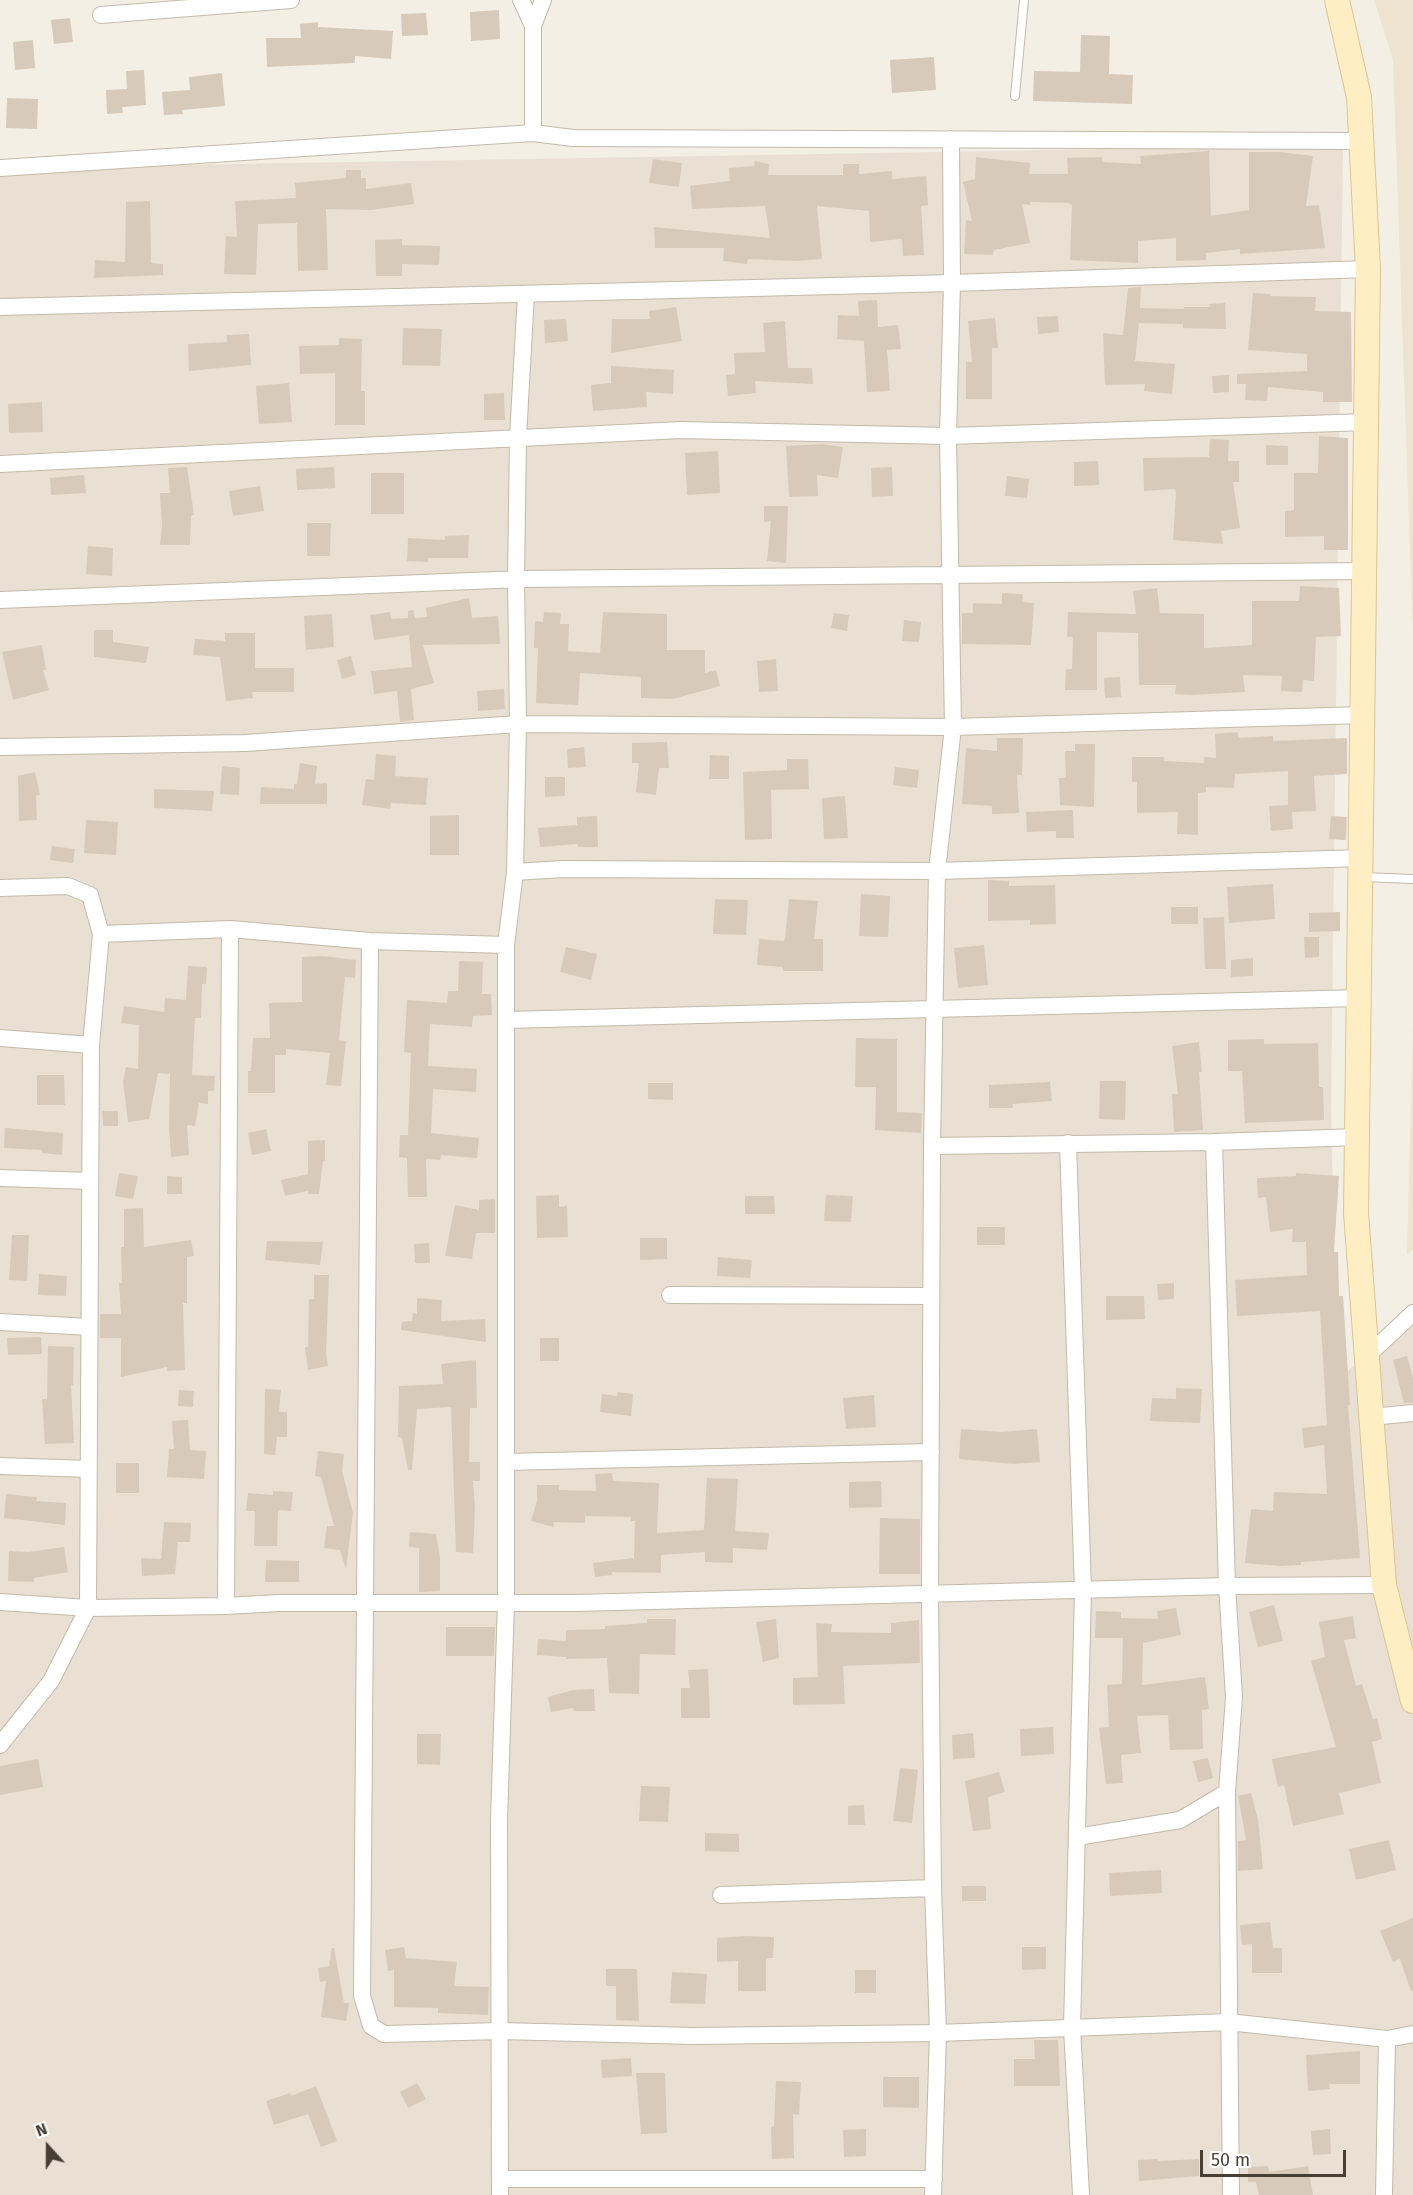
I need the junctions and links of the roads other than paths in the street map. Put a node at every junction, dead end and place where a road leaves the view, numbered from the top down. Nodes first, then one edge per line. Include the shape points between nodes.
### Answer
1 (291, 0) edge
2 (521, 0) edge
3 (543, 0) edge
4 (1024, 0) edge
5 (1337, 0) edge
6 (101, 15) dead end
7 (533, 26) junction
8 (1015, 96) dead end
9 (533, 134) junction
10 (951, 140) junction
11 (1362, 141) junction
12 (0, 168) edge
13 (1368, 269) junction
14 (952, 284) junction
15 (526, 294) junction
16 (0, 307) edge
17 (1367, 422) junction
18 (948, 436) junction
19 (518, 437) junction
20 (0, 464) edge
21 (1366, 571) junction
22 (950, 573) junction
23 (516, 580) junction
24 (0, 600) edge
25 (1364, 715) junction
26 (518, 724) junction
27 (953, 727) junction
28 (0, 747) edge
29 (1362, 868) junction
30 (937, 871) junction
31 (515, 872) junction
32 (1413, 879) edge
33 (0, 888) edge
34 (230, 929) junction
35 (101, 934) junction
36 (370, 941) junction
37 (506, 945) junction
38 (1360, 998) junction
39 (933, 1009) junction
40 (506, 1020) junction
41 (0, 1038) edge
42 (91, 1045) junction
43 (1357, 1137) junction
44 (1214, 1142) junction
45 (1068, 1143) junction
46 (932, 1146) junction
47 (0, 1178) edge
48 (90, 1181) junction
49 (670, 1295) dead end
50 (931, 1296) junction
51 (1413, 1313) edge
52 (0, 1322) edge
53 (89, 1327) junction
54 (1365, 1358) junction
55 (1413, 1413) edge
56 (1371, 1417) junction
57 (931, 1452) junction
58 (506, 1462) junction
59 (0, 1466) edge
60 (89, 1469) junction
61 (1384, 1585) junction
62 (1227, 1586) junction
63 (1083, 1592) junction
64 (930, 1595) junction
65 (0, 1602) edge
66 (506, 1602) junction
67 (367, 1605) junction
68 (226, 1606) junction
69 (88, 1608) junction
70 (1408, 1662) edge
71 (1413, 1701) edge
72 (0, 1745) edge
73 (1227, 1792) junction
74 (1077, 1838) junction
75 (933, 1888) junction
76 (721, 1895) dead end
77 (1228, 2022) junction
78 (1072, 2028) junction
79 (501, 2031) junction
80 (938, 2033) junction
81 (1413, 2034) edge
82 (1387, 2039) junction
83 (500, 2187) edge
84 (934, 2187) edge
85 (1081, 2195) edge
86 (1231, 2195) edge
87 (1384, 2195) edge

1 - 6 street
2 - 7 street
3 - 7 street
4 - 8 lane
5 - 11 main road via 1359,97
7 - 9 street
9 - 10 street via 573,138
9 - 12 street
10 - 11 street
10 - 14 street
11 - 13 main road
13 - 14 street
13 - 17 main road
14 - 15 street
14 - 18 street
15 - 16 street
15 - 19 street
17 - 18 street
17 - 21 main road
18 - 19 street via 681,430
18 - 22 street
19 - 20 street
19 - 23 street
21 - 22 street
21 - 25 main road
22 - 23 street
22 - 27 street
23 - 24 street
23 - 26 street
25 - 27 street
25 - 29 main road
26 - 27 street
26 - 28 street via 245,743
26 - 31 street
27 - 30 street
29 - 30 street
29 - 32 lane
29 - 38 main road
30 - 31 street via 563,868
30 - 39 street
31 - 37 street
33 - 35 street via 68,886 90,895
34 - 35 street
34 - 36 street
34 - 68 street
35 - 42 street
36 - 37 street
36 - 67 street
37 - 40 street
38 - 39 street
38 - 43 main road
39 - 40 street
39 - 46 street
40 - 58 street
41 - 42 street
42 - 48 street
43 - 44 street
43 - 54 main road via 1356,1213
44 - 45 street
44 - 62 street
45 - 46 street
45 - 63 street
46 - 50 street
47 - 48 street
48 - 53 street
49 - 50 street
50 - 57 street
51 - 54 street
52 - 53 street
53 - 60 street
54 - 56 main road
55 - 56 street
56 - 61 main road
57 - 58 street
57 - 64 street
58 - 66 street
59 - 60 street
60 - 69 street
61 - 62 street
61 - 70 main road
62 - 63 street
62 - 73 street via 1234,1698
63 - 64 street
63 - 74 street
64 - 66 street
64 - 75 street
65 - 69 street
66 - 67 street
66 - 79 street via 499,1821
67 - 68 street
67 - 79 street via 362,1996 371,2026 384,2034
68 - 69 street
69 - 72 street via 51,1681
70 - 71 main road
73 - 74 street via 1180,1820
73 - 77 street
74 - 78 street
75 - 76 street
75 - 80 street
77 - 78 street
77 - 82 street
77 - 86 street
78 - 80 street
78 - 85 street
79 - 80 street via 693,2036
79 - 83 street
80 - 84 street
81 - 82 street
82 - 87 street
83 - 84 street

